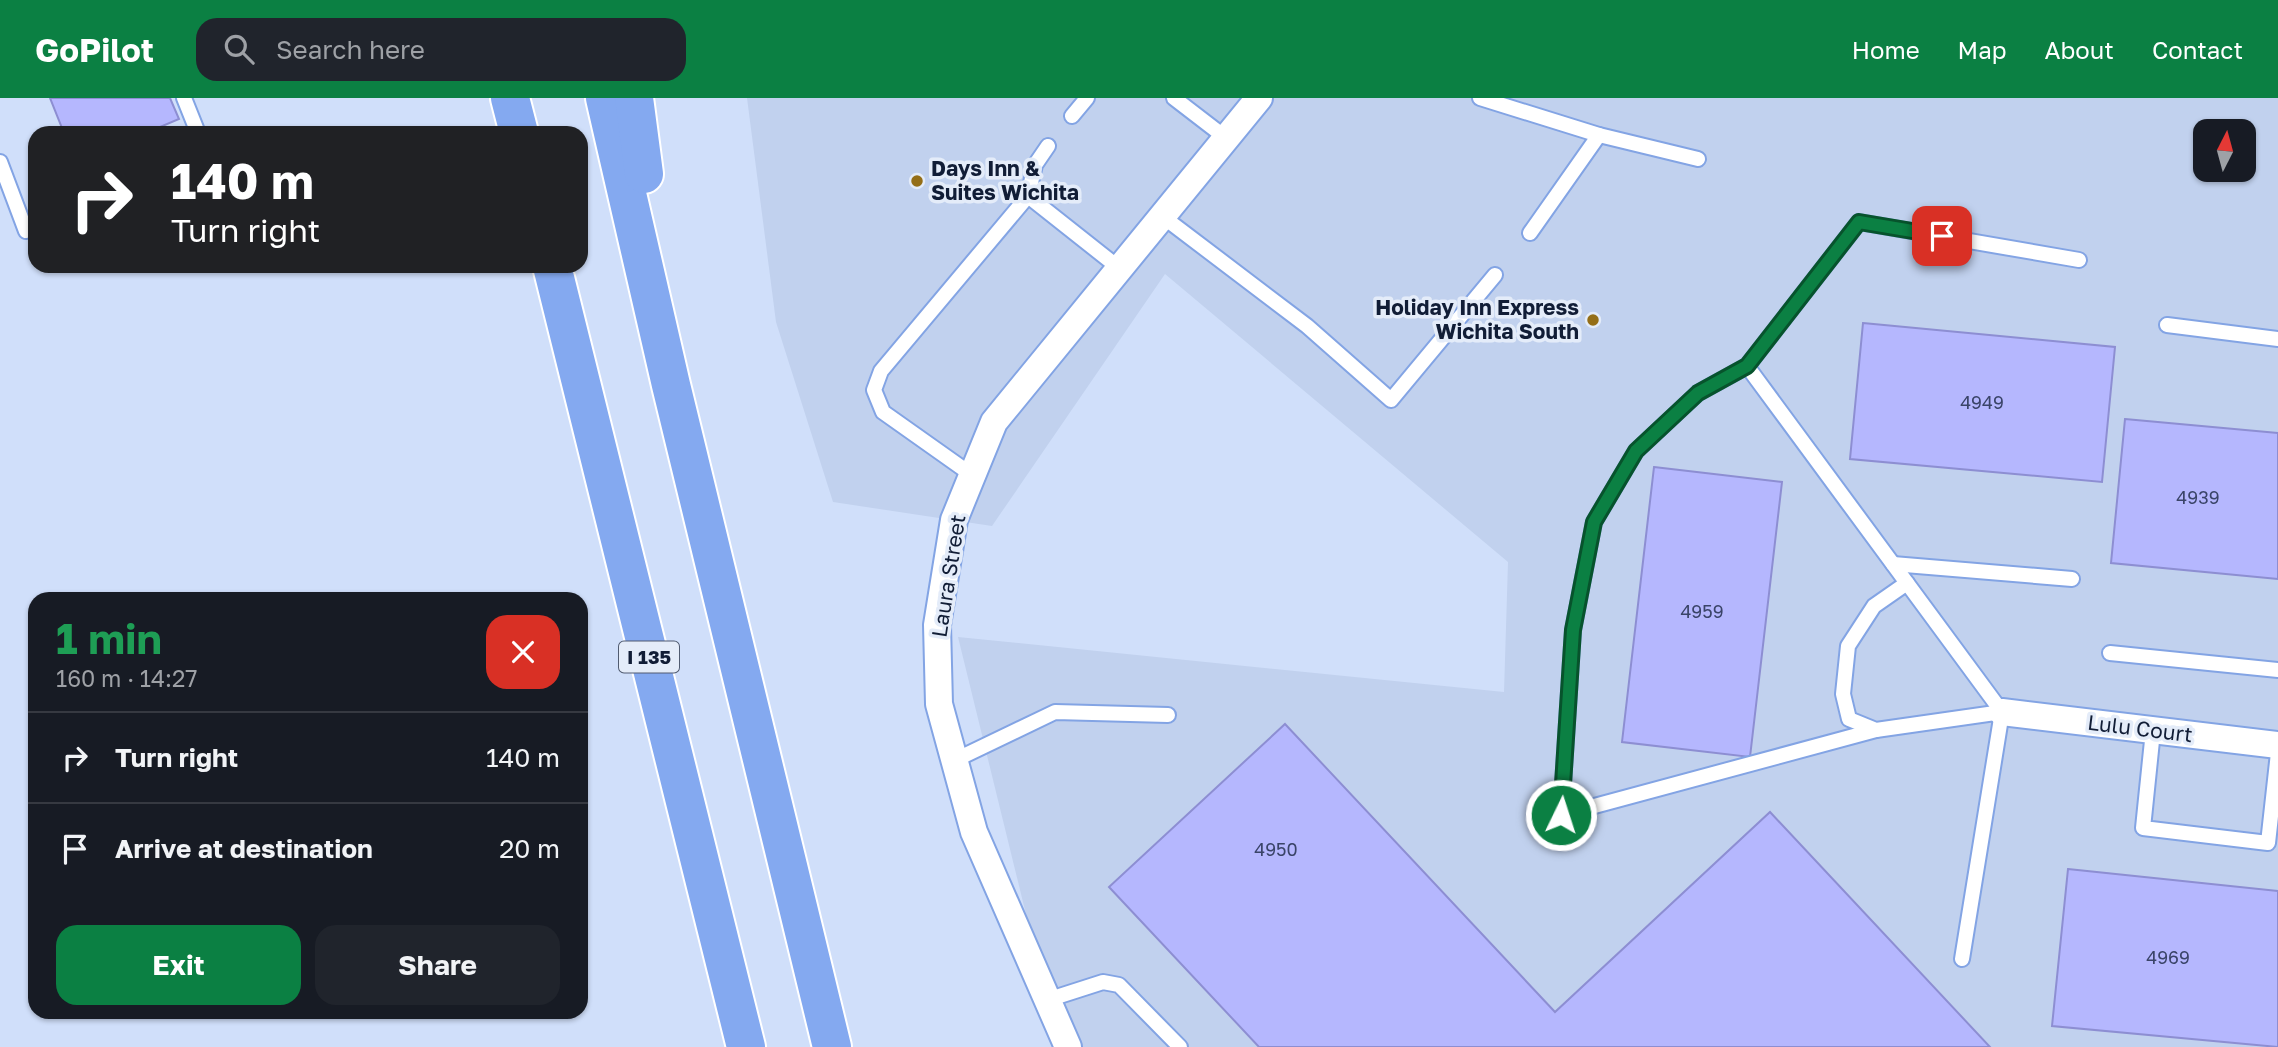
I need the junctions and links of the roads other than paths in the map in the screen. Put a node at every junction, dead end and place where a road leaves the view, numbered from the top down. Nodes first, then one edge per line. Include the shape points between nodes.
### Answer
1 (184, 98) edge
2 (510, 98) edge
3 (605, 98) edge
4 (634, 98) edge
5 (1087, 98) edge
6 (1174, 98) edge
7 (1259, 98) edge
8 (1480, 98) edge
9 (1072, 116) dead end
10 (195, 126) edge
11 (517, 126) edge
12 (1599, 135) junction
13 (1226, 138) junction
14 (1048, 146) dead end
15 (1698, 159) dead end
16 (0, 162) edge
17 (1028, 196) junction
18 (1161, 216) junction
19 (28, 231) edge
20 (1530, 233) dead end
21 (2079, 260) dead end
22 (1119, 268) junction
23 (554, 273) edge
24 (1495, 275) dead end
25 (2167, 325) dead end
26 (2278, 339) edge
27 (1747, 366) junction
28 (671, 385) junction
29 (972, 475) junction
30 (1893, 564) junction
31 (2072, 579) dead end
32 (1907, 583) junction
33 (2110, 653) dead end
34 (2278, 670) edge
35 (2002, 712) junction
36 (1168, 715) dead end
37 (1876, 730) junction
38 (2153, 731) junction
39 (2278, 745) edge
40 (2278, 753) edge
41 (954, 760) junction
42 (2273, 844) edge
43 (1962, 959) dead end
44 (1047, 1000) junction
45 (746, 1047) edge
46 (832, 1047) edge
47 (1068, 1047) edge
48 (1180, 1047) edge

1 - 10 lane
2 - 11 highway
3 - 28 highway
4 - 28 highway
5 - 9 lane
6 - 13 lane
7 - 13 street, Laura Street
8 - 12 lane
12 - 15 lane
12 - 20 lane
13 - 18 street, Laura Street
14 - 17 lane via 1035,164
16 - 19 lane
17 - 22 lane
17 - 29 lane via 881,371 874,390 883,412
18 - 22 street, Laura Street
18 - 24 lane via 1307,326 1391,400
21 - 27 lane via 1859,222
22 - 29 street, Laura Street via 994,422
23 - 45 highway, I 135
25 - 26 lane
27 - 30 lane
27 - 37 lane via 1698,393 1636,451 1594,522 1573,630 1561,815
28 - 46 highway
29 - 41 street, Laura Street via 954,520 937,625 939,704
30 - 31 lane
30 - 32 lane
32 - 35 lane
32 - 37 lane via 1874,606 1848,646 1843,694 1849,719
33 - 34 lane
35 - 37 lane
35 - 38 street, Lulu Court
35 - 43 lane
36 - 41 lane via 1055,712
38 - 39 street, Lulu Court
38 - 42 lane via 2143,828
40 - 42 lane
41 - 44 street, Laura Street via 974,832
44 - 47 street, Laura Street
44 - 48 lane via 1103,982 1119,985

